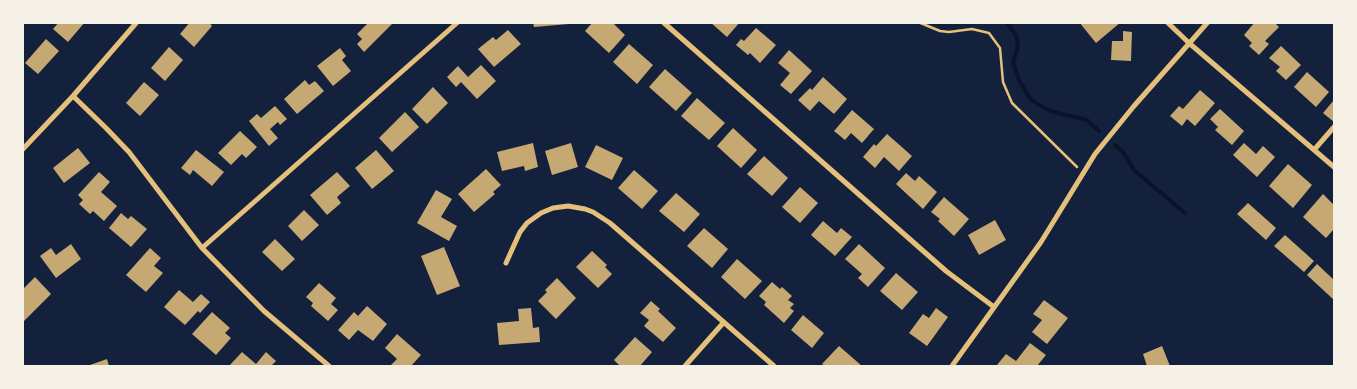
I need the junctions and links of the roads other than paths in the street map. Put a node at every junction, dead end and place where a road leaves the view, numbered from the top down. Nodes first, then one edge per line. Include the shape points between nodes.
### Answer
1 (138, 22) edge
2 (458, 22) edge
3 (663, 22) edge
4 (1167, 22) edge
5 (1208, 22) edge
6 (1189, 44) junction
7 (73, 96) junction
8 (1334, 127) edge
9 (22, 150) edge
10 (1314, 150) junction
11 (1334, 167) edge
12 (202, 248) junction
13 (506, 263) dead end
14 (994, 307) junction
15 (724, 322) junction
16 (329, 366) edge
17 (685, 366) edge
18 (774, 366) edge
19 (952, 366) edge

1 - 7 street
2 - 12 street
3 - 14 street via 946,272
4 - 6 street
5 - 6 street
6 - 10 street
6 - 14 street via 1095,154 1040,242
7 - 9 street
7 - 12 street via 129,152
8 - 10 street
10 - 11 street
12 - 16 street via 264,311
13 - 15 street via 520,232 534,217 554,208 585,209 610,223
14 - 19 street
15 - 17 street
15 - 18 street

